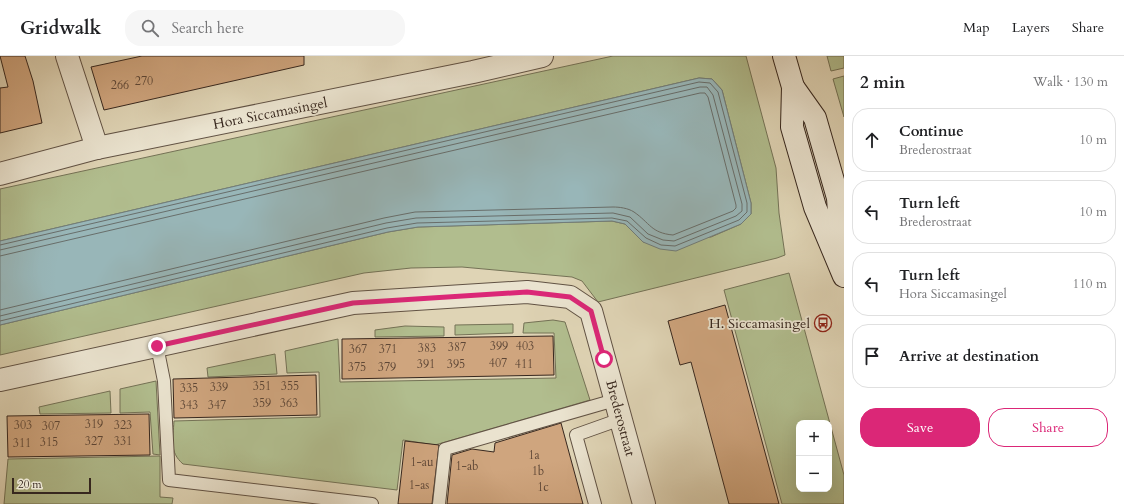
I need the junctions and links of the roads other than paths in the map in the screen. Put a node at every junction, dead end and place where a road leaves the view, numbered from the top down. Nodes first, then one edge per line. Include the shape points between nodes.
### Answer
1 (67, 56) edge
2 (542, 56) edge
3 (784, 56) edge
4 (471, 64) edge
5 (96, 148) junction
6 (0, 174) edge
7 (844, 275) edge
8 (157, 346) junction
9 (0, 380) edge
10 (618, 409) junction
11 (372, 504) edge
12 (438, 504) edge
13 (595, 504) edge
14 (644, 504) edge

1 - 5 street
2 - 4 street, Hora Siccamasingel
3 - 7 street via 793,87 816,118 838,198
4 - 5 street, Hora Siccamasingel
5 - 6 street, Hora Siccamasingel
8 - 9 street
8 - 10 street, Brederostraat via 353,303 527,292 570,297 591,311
8 - 11 lane via 164,381 169,480
10 - 12 lane via 445,449
10 - 13 lane via 576,435
10 - 14 street, Brederostraat

